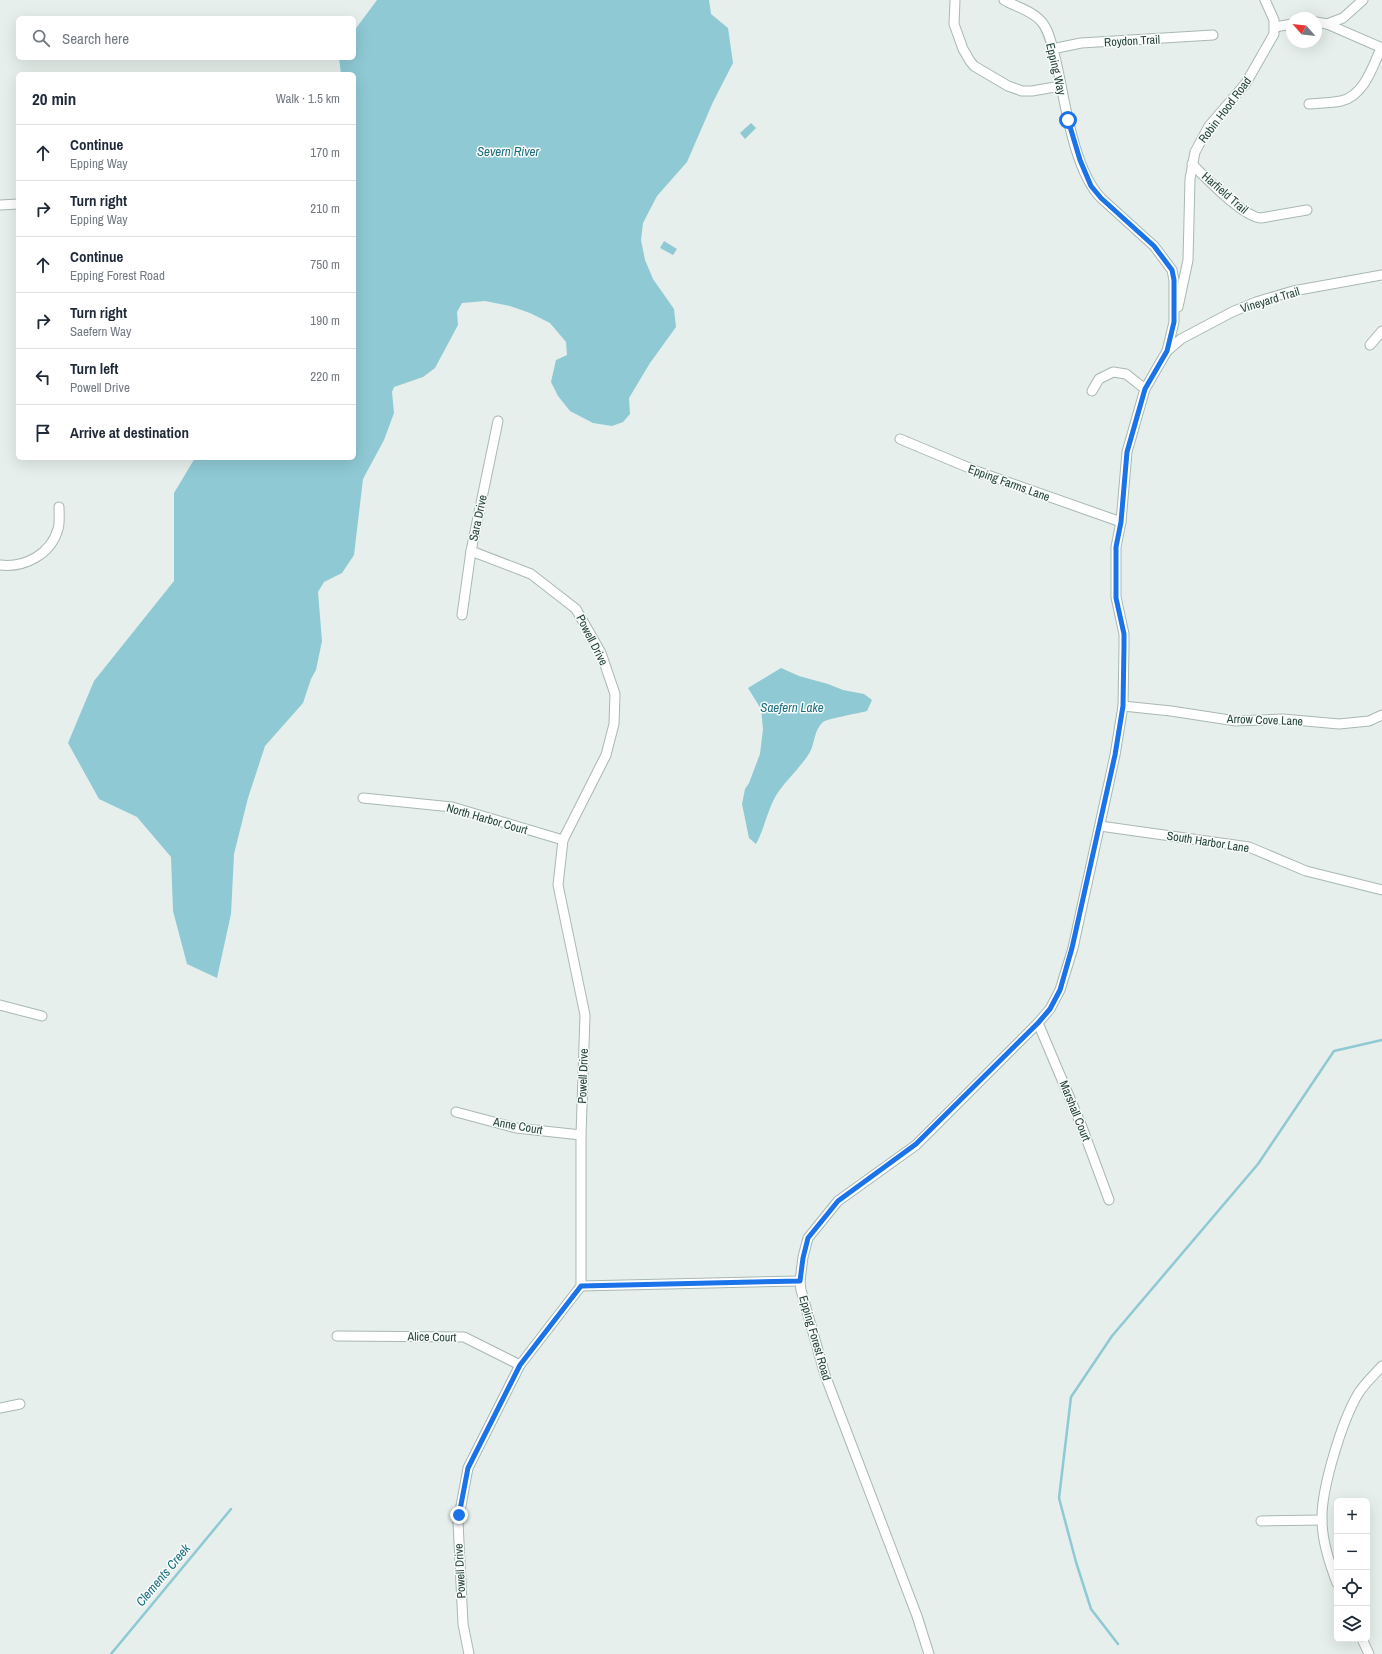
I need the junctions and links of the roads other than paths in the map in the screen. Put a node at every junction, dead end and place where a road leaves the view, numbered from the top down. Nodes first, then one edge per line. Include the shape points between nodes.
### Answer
1 (955, 0) edge
2 (1004, 0) edge
3 (1265, 0) edge
4 (1363, 0) edge
5 (1322, 23) edge
6 (1327, 24) junction
7 (1286, 25) edge
8 (1275, 27) junction
9 (1213, 35) dead end
10 (1382, 48) edge
11 (1052, 49) junction
12 (1061, 86) junction
13 (1310, 104) dead end
14 (1192, 164) junction
15 (16, 204) edge
16 (0, 205) edge
17 (1307, 210) dead end
18 (1382, 275) edge
19 (1174, 322) junction
20 (1382, 331) edge
21 (1370, 345) dead end
22 (1167, 351) junction
23 (1145, 389) junction
24 (1092, 392) dead end
25 (498, 421) dead end
26 (900, 439) dead end
27 (59, 507) dead end
28 (1121, 522) junction
29 (471, 551) junction
30 (0, 565) edge
31 (462, 615) dead end
32 (1123, 706) junction
33 (1382, 715) edge
34 (363, 798) dead end
35 (1100, 826) junction
36 (563, 840) junction
37 (1382, 890) edge
38 (0, 1005) edge
39 (42, 1016) dead end
40 (1038, 1023) junction
41 (456, 1112) dead end
42 (581, 1135) junction
43 (1109, 1200) dead end
44 (800, 1281) junction
45 (581, 1286) junction
46 (337, 1336) dead end
47 (520, 1365) junction
48 (1382, 1366) edge
49 (20, 1404) dead end
50 (0, 1408) edge
51 (1322, 1520) junction
52 (1261, 1521) dead end
53 (1334, 1573) edge
54 (1363, 1642) edge
55 (469, 1654) edge
56 (929, 1654) edge
57 (1368, 1654) edge

1 - 12 street via 954,24 963,49 974,66 1008,86 1022,91
2 - 11 street, Epping Way via 1034,15 1042,22
3 - 8 street
4 - 6 street via 1343,18
5 - 6 street
6 - 10 street
7 - 8 street
8 - 14 street, Robin Hood Road via 1274,34 1251,76 1199,142
9 - 11 street, Roydon Trail via 1082,44
10 - 13 street via 1355,93 1341,101
11 - 12 street, Epping Way
12 - 19 street, Epping Way via 1068,120 1091,186 1154,246 1172,270
14 - 17 street, Harfield Trail via 1237,206 1255,218
14 - 19 street, Robin Hood Road via 1188,260
15 - 16 street
18 - 22 street, Vineyard Trail via 1293,292 1256,302 1181,339
19 - 22 street, Epping Way
20 - 21 street
22 - 23 street, Epping Way
23 - 24 street via 1126,374 1113,372 1099,379
23 - 28 street, Epping Way via 1127,452
25 - 29 street, Sara Drive
26 - 28 street, Epping Farms Lane via 979,472
27 - 30 street via 59,527 48,549 28,562
28 - 32 street, Epping Forest Road via 1116,547 1116,598 1124,634
29 - 31 street, Sara Drive
29 - 36 street, Powell Drive via 531,574 576,609 601,653 615,694 614,724 606,755
32 - 33 street, Arrow Cove Lane via 1236,721 1283,719 1339,724 1369,721
32 - 35 street, Epping Forest Road
34 - 36 street, North Harbor Court via 452,807
35 - 37 street, South Harbor Lane via 1249,847 1306,871
35 - 40 street, Epping Forest Road via 1060,990 1050,1009
36 - 42 street, Powell Drive via 558,885 585,1015
38 - 39 street
40 - 43 street, Marshall Court via 1082,1127
40 - 44 street, Epping Forest Road via 916,1144 838,1201 808,1238
41 - 42 street, Anne Court via 516,1128
42 - 45 street, Powell Drive
44 - 45 street
44 - 56 street, Epping Forest Road via 825,1375 917,1616
45 - 47 street, Powell Drive
46 - 47 street, Alice Court via 464,1337
47 - 55 street, Powell Drive via 468,1468 458,1522 463,1624
48 - 51 street via 1358,1393 1346,1420 1326,1488
49 - 50 street
51 - 52 street
51 - 53 street
54 - 57 street

